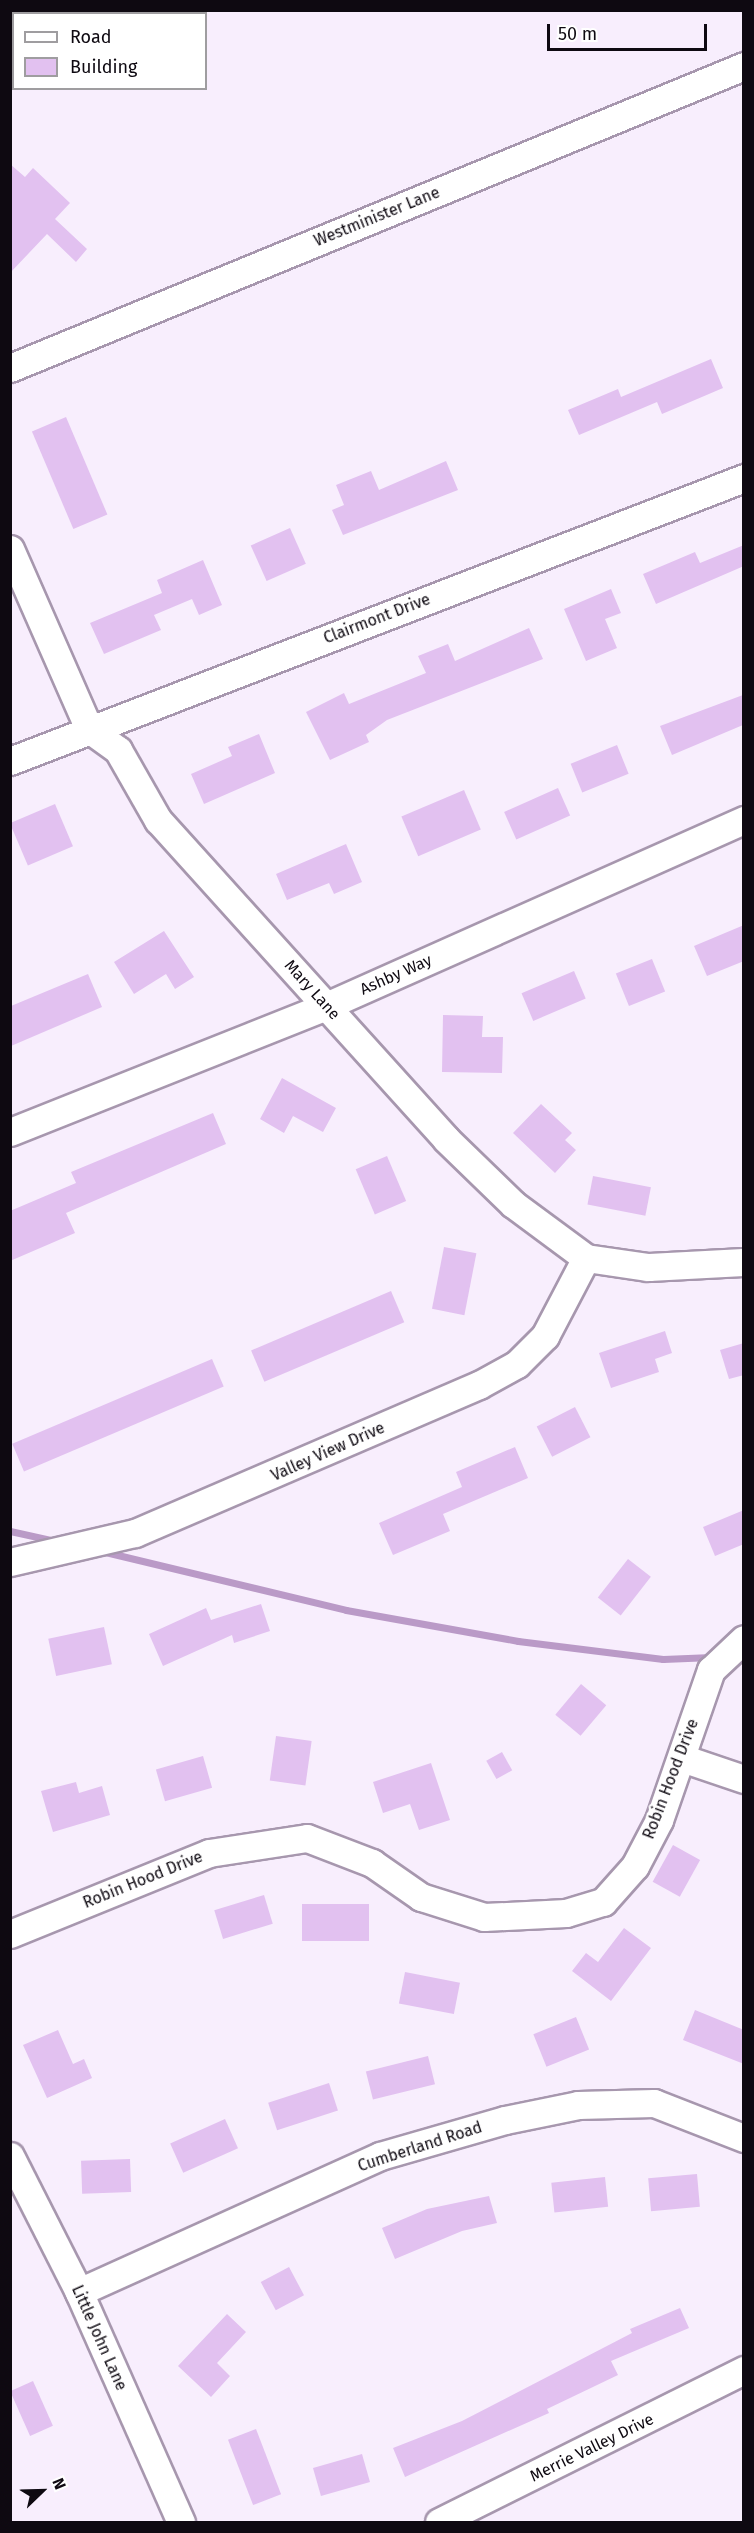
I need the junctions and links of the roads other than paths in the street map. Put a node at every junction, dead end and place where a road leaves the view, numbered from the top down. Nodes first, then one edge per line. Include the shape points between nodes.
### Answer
1 (744, 66) edge
2 (10, 368) edge
3 (744, 478) edge
4 (10, 549) edge
5 (89, 729) junction
6 (10, 761) edge
7 (744, 820) edge
8 (326, 1006) junction
9 (10, 1132) edge
10 (586, 1258) junction
11 (744, 1262) edge
12 (10, 1562) edge
13 (744, 1639) edge
14 (682, 1758) junction
15 (744, 1779) edge
16 (10, 1934) edge
17 (744, 2138) edge
18 (10, 2156) edge
19 (80, 2292) junction
20 (744, 2370) edge
21 (182, 2523) edge
22 (439, 2523) edge

1 - 2 street, Westminister Lane
3 - 5 street, Clairmont Drive
4 - 5 street, Mary Lane
5 - 6 street, Clairmont Drive
5 - 8 street, Mary Lane via 117,750 158,820 210,883
7 - 8 street, Ashby Way
8 - 9 street, Ashby Way
8 - 10 street, Mary Lane via 504,1196
10 - 11 street, Mary Lane via 648,1267
10 - 12 street, Valley View Drive via 545,1336 517,1364 479,1385 135,1533
13 - 14 street, Robin Hood Drive via 711,1670
14 - 15 street
14 - 16 street, Robin Hood Drive via 635,1866 603,1902 566,1913 484,1917 421,1897 372,1863 308,1838 209,1853
17 - 19 street, Cumberland Road via 654,2103 578,2105 505,2120 380,2156
18 - 19 street, Little John Lane
19 - 21 street, Little John Lane
20 - 22 street, Merrie Valley Drive

